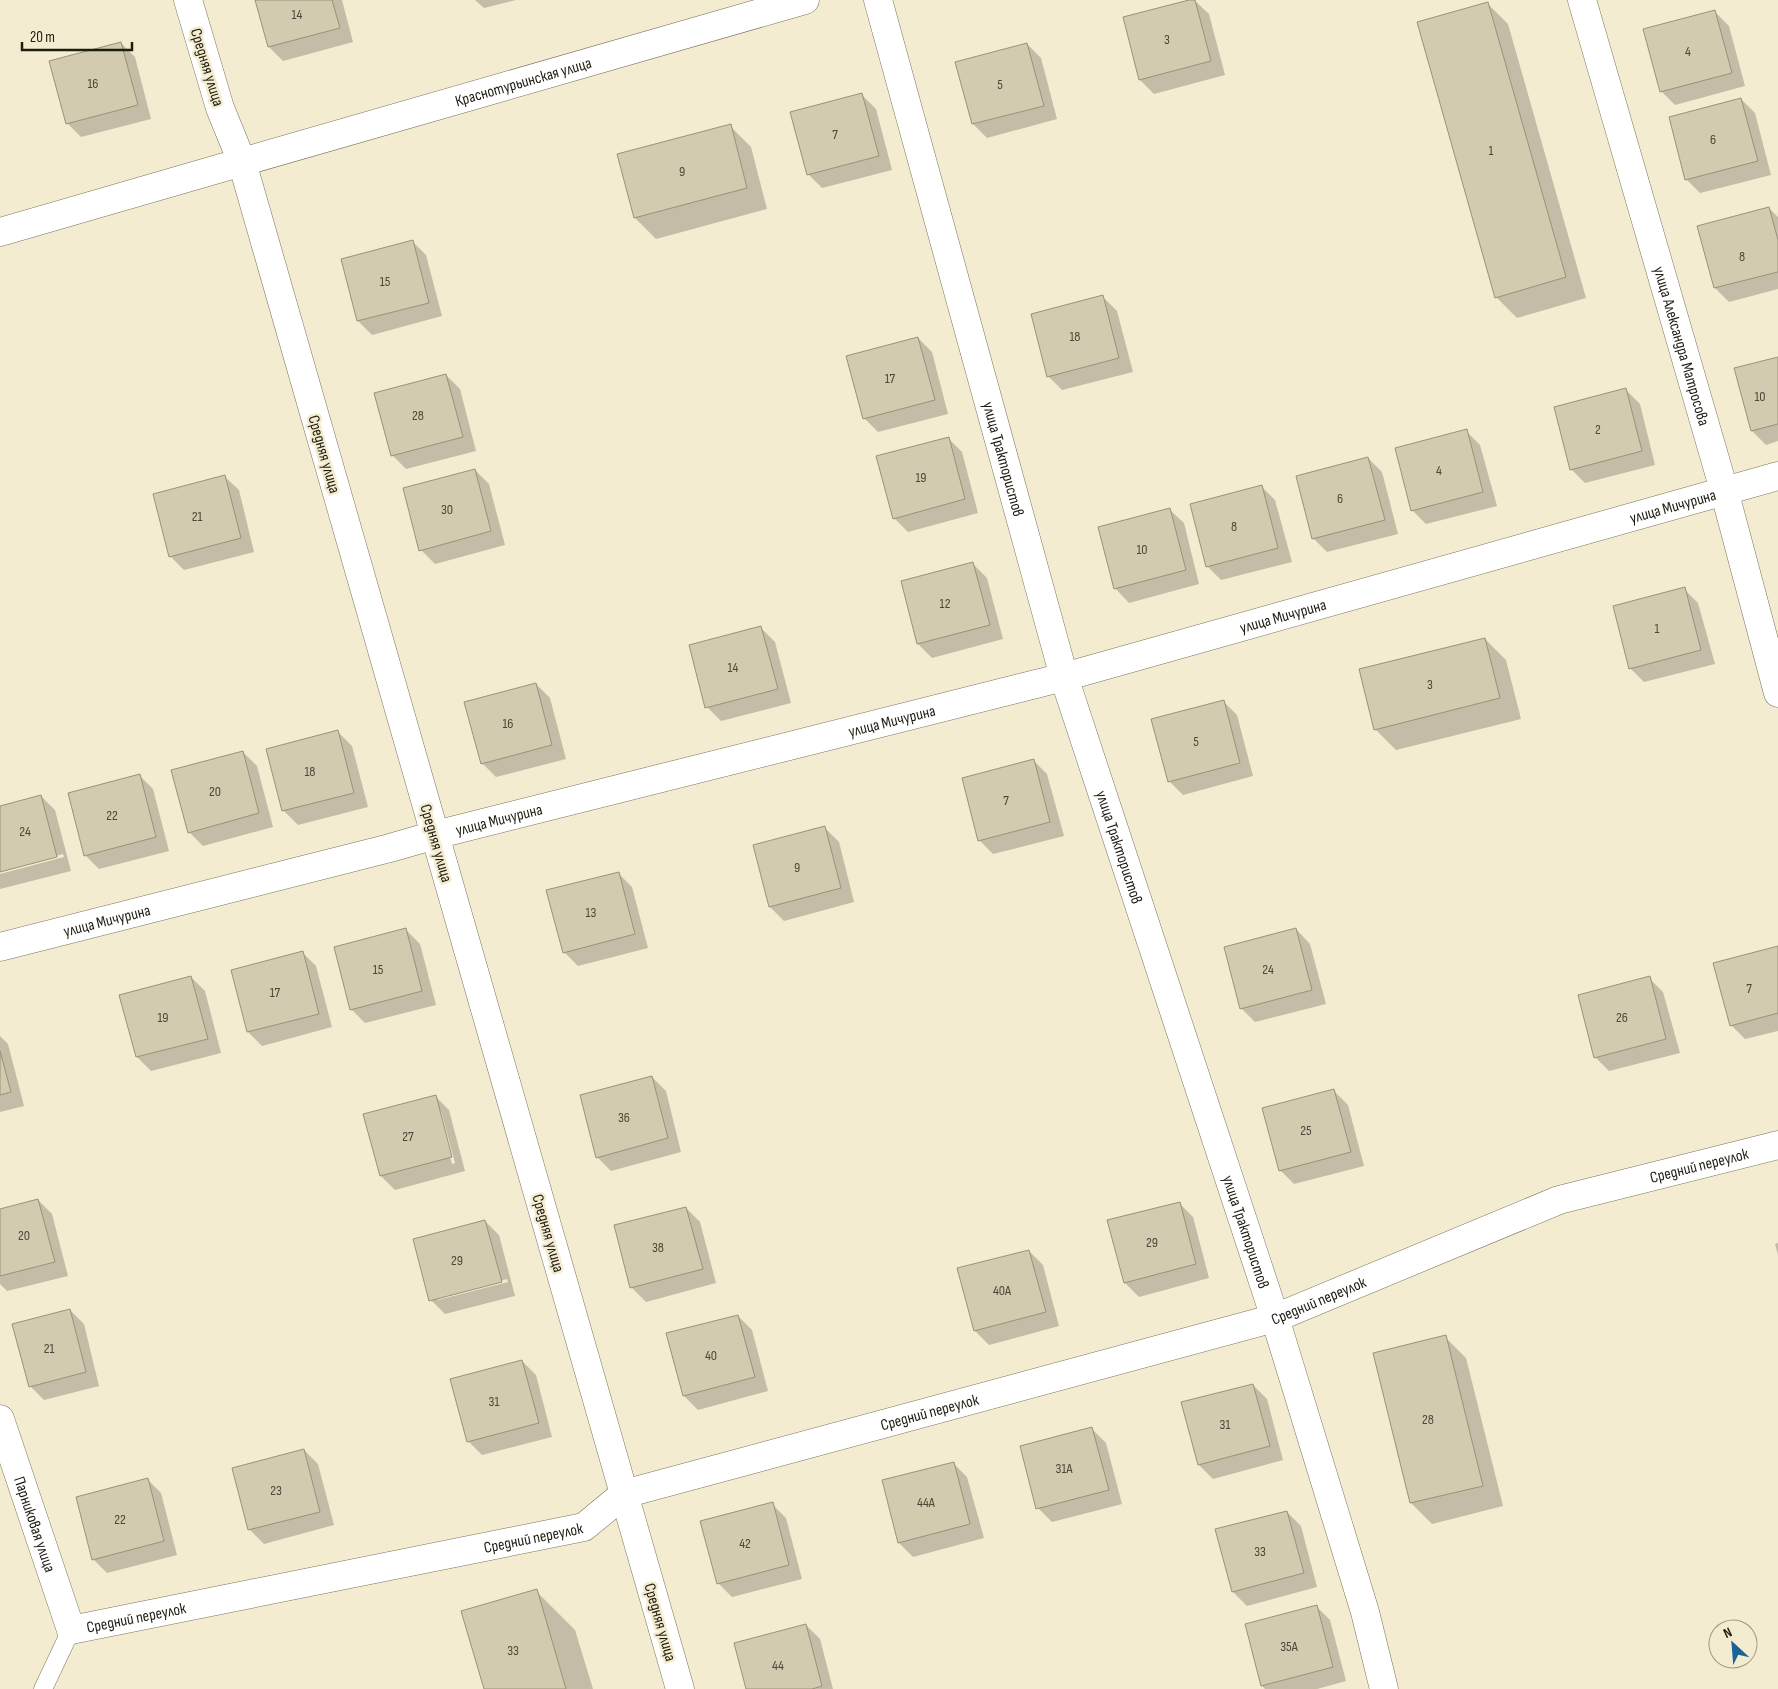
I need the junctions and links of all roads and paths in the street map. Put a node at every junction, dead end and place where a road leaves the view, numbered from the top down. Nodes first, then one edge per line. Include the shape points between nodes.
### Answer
1 (188, 0) edge
2 (805, 0) edge
3 (878, 0) edge
4 (1582, 0) edge
5 (242, 162) junction
6 (0, 232) edge
7 (1778, 476) edge
8 (1724, 490) junction
9 (1064, 677) junction
10 (1778, 693) edge
11 (435, 835) junction
12 (0, 946) edge
13 (1778, 1145) edge
14 (1275, 1318) junction
15 (0, 1419) edge
16 (624, 1494) junction
17 (71, 1630) junction
18 (43, 1689) edge
19 (680, 1689) edge
20 (1384, 1689) edge

1 - 5 street, Средняя улица via 220,108
2 - 5 street, Краснотурьинская улица
3 - 9 street, улица Трактористов
4 - 8 street, улица Александра Матросова
5 - 6 street, Краснотурьинская улица
5 - 11 street, Средняя улица
7 - 8 street, улица Мичурина
8 - 9 street, улица Мичурина
8 - 10 street, улица Александра Матросова
9 - 11 street, улица Мичурина
9 - 14 street, улица Трактористов
11 - 12 street, улица Мичурина
11 - 16 street, Средняя улица
13 - 14 street, Средний переулок via 1559,1200
14 - 16 street, Средний переулок
14 - 20 street, улица Трактористов via 1365,1612
15 - 17 street, Парниковая улица
16 - 17 street, Средний переулок via 584,1528
16 - 19 street, Средняя улица
17 - 18 lane

